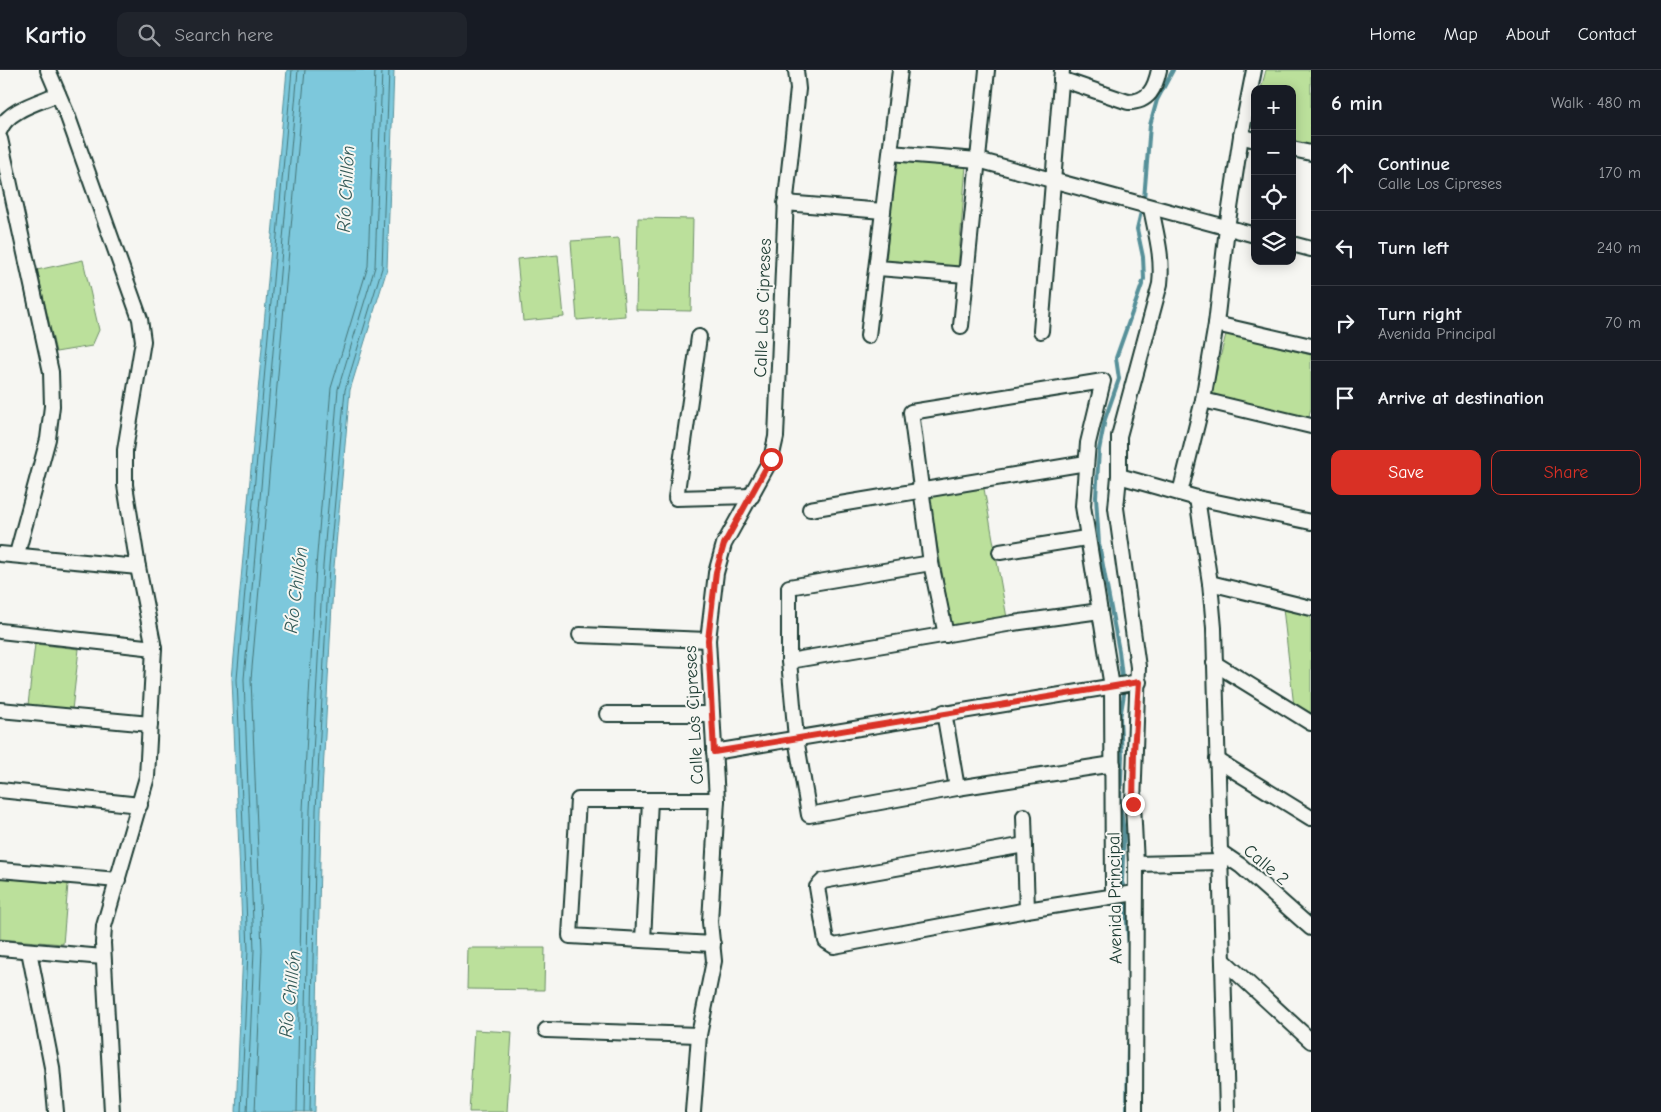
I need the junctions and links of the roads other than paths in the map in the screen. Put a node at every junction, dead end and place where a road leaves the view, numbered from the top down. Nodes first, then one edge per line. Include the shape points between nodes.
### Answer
1 (48, 70) edge
2 (796, 70) edge
3 (900, 70) edge
4 (987, 70) edge
5 (1158, 70) edge
6 (1254, 70) edge
7 (1062, 75) edge
8 (58, 94) junction
9 (0, 130) edge
10 (1241, 136) junction
11 (0, 139) edge
12 (1251, 139) edge
13 (1296, 150) edge
14 (890, 152) junction
15 (1311, 153) edge
16 (978, 160) junction
17 (1054, 179) junction
18 (785, 203) junction
19 (1151, 208) junction
20 (883, 211) junction
21 (1227, 228) junction
22 (1251, 234) edge
23 (1296, 245) edge
24 (1311, 249) edge
25 (878, 268) junction
26 (966, 275) junction
27 (1216, 324) junction
28 (961, 326) dead end
29 (1041, 331) dead end
30 (868, 336) dead end
31 (699, 337) dead end
32 (1311, 346) edge
33 (1203, 400) junction
34 (1311, 426) edge
35 (1086, 463) junction
36 (1119, 476) junction
37 (921, 490) junction
38 (1180, 493) junction
39 (752, 496) junction
40 (1197, 498) junction
41 (810, 509) dead end
42 (1311, 522) edge
43 (1086, 538) junction
44 (1000, 552) dead end
45 (0, 554) edge
46 (17, 554) junction
47 (931, 563) junction
48 (138, 567) junction
49 (1210, 583) junction
50 (1311, 608) edge
51 (1100, 611) junction
52 (0, 631) edge
53 (580, 635) dead end
54 (946, 636) junction
55 (708, 640) junction
56 (154, 648) junction
57 (789, 661) junction
58 (1214, 663) junction
59 (1124, 685) junction
60 (0, 710) edge
61 (944, 712) junction
62 (607, 714) dead end
63 (711, 714) junction
64 (1311, 723) edge
65 (150, 724) junction
66 (796, 738) junction
67 (714, 752) junction
68 (1217, 760) junction
69 (1113, 764) junction
70 (957, 788) junction
71 (0, 790) edge
72 (650, 800) junction
73 (716, 800) junction
74 (140, 805) junction
75 (1024, 816) dead end
76 (1311, 818) edge
77 (1025, 846) junction
78 (1220, 856) junction
79 (1136, 864) junction
80 (0, 870) edge
81 (118, 880) junction
82 (1135, 893) junction
83 (1113, 895) junction
84 (1027, 910) junction
85 (1311, 928) edge
86 (643, 940) junction
87 (713, 944) junction
88 (0, 948) edge
89 (29, 951) junction
90 (104, 957) junction
91 (1222, 960) junction
92 (546, 1030) dead end
93 (699, 1035) junction
94 (1311, 1041) edge
95 (55, 1096) junction
96 (50, 1112) edge
97 (56, 1112) edge
98 (112, 1112) edge
99 (693, 1112) edge
100 (1135, 1112) edge
101 (1227, 1112) edge

1 - 8 street
2 - 18 street, Calle Los Cipreses via 798,89
3 - 14 street
4 - 16 street
5 - 7 street via 1155,86 1144,99 1128,102
6 - 10 street
7 - 17 street
8 - 9 street via 11,115 2,123
8 - 48 street via 140,319 143,341 125,450 125,485
10 - 12 street
10 - 21 street
11 - 46 street via 51,372 52,406 48,439
13 - 15 street
14 - 16 street
14 - 20 street
16 - 17 street
16 - 26 street
17 - 19 street
17 - 29 street
18 - 20 street
18 - 39 street, Calle Los Cipreses via 776,437 771,459
19 - 21 street
19 - 36 street, Avenida Principal via 1162,266 1160,284 1119,436
20 - 25 street
21 - 22 street
21 - 27 street
23 - 24 street
25 - 26 street
25 - 30 street
26 - 28 street
27 - 32 street
27 - 33 street
31 - 39 street via 676,498
33 - 34 street
33 - 38 street
35 - 37 street
35 - 37 street, Avenida Principal via 1103,381 911,412
35 - 43 street, Avenida Principal via 1083,506
36 - 38 street
36 - 59 street, Avenida Principal via 1116,508 1137,653
37 - 41 street
37 - 47 street
38 - 40 street
39 - 55 street, Calle Los Cipreses via 719,557
40 - 42 street
40 - 49 street
43 - 44 street
43 - 51 street, Avenida Principal
45 - 46 street
46 - 48 street
47 - 54 street
47 - 57 street via 789,587
48 - 56 street
49 - 50 street
49 - 58 street
51 - 54 street
51 - 59 street, Avenida Principal
52 - 56 street
53 - 55 street
54 - 57 street
55 - 63 street, Calle Los Cipreses
56 - 65 street
57 - 66 street
58 - 64 street
58 - 68 street
59 - 61 street
59 - 69 street, Avenida Principal
59 - 79 street, Avenida Principal via 1134,751
60 - 65 street
61 - 66 street
61 - 70 street
62 - 63 street
63 - 67 street, Calle Los Cipreses
65 - 74 street via 147,778
66 - 67 street
66 - 70 street via 809,815
67 - 73 street, Calle Los Cipreses
68 - 76 street
68 - 78 street
69 - 70 street
69 - 83 street, Avenida Principal
71 - 74 street
72 - 73 street
72 - 86 street
72 - 86 street via 578,800 570,936
73 - 87 street, Calle Los Cipreses via 710,922
74 - 81 street
75 - 77 street
77 - 84 street
77 - 84 street via 822,881 817,888 826,941 834,946
78 - 79 street
78 - 85 street, Calle 2 via 1241,866
78 - 91 street
79 - 82 street, Avenida Principal
80 - 81 street
81 - 90 street via 104,926
82 - 83 street
82 - 100 street, Avenida Principal
83 - 84 street
86 - 87 street
87 - 93 street, Calle Los Cipreses via 714,961
88 - 89 street
89 - 90 street
89 - 95 street
90 - 98 street
91 - 94 street
91 - 101 street
92 - 93 street
93 - 99 street, Calle Los Cipreses
95 - 96 street
95 - 97 street

